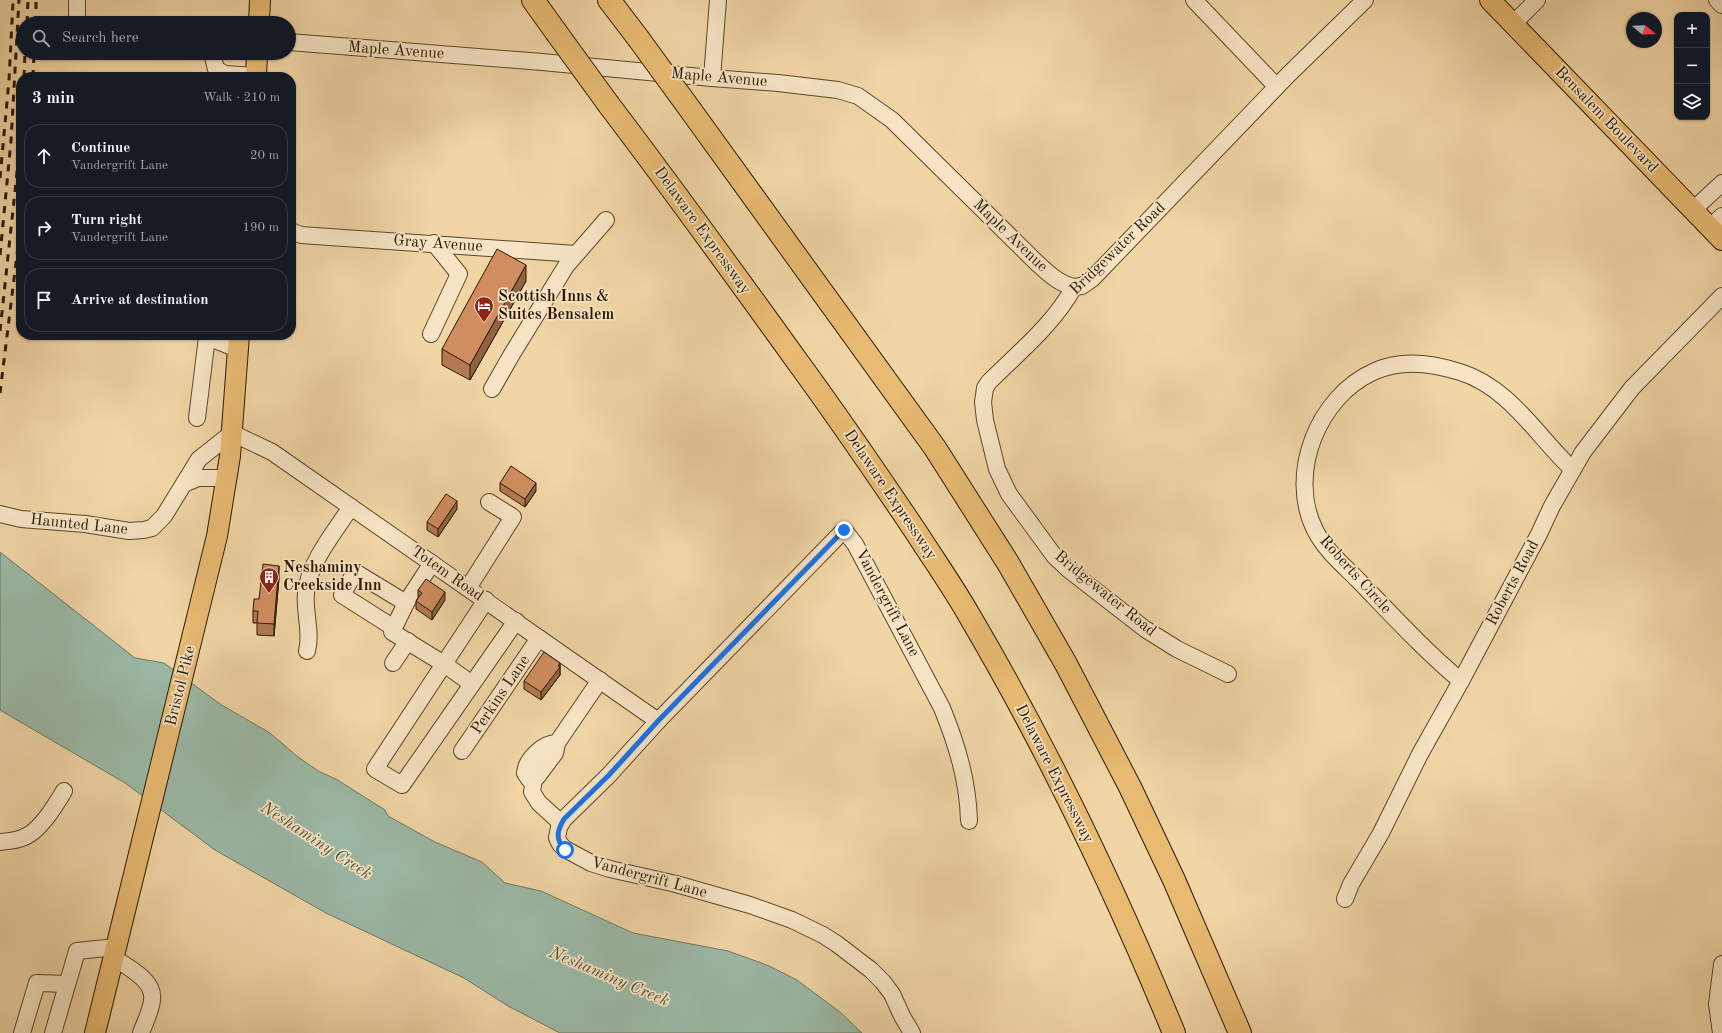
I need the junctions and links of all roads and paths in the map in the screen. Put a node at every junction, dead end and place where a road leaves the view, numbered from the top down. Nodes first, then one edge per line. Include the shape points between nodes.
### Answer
1 (77, 0) edge
2 (260, 0) edge
3 (534, 0) edge
4 (609, 0) edge
5 (718, 0) edge
6 (1194, 0) edge
7 (1365, 0) edge
8 (1490, 0) edge
9 (1537, 0) edge
10 (1717, 0) edge
11 (1722, 5) edge
12 (77, 16) edge
13 (259, 16) edge
14 (1513, 24) junction
15 (296, 43) edge
16 (214, 60) edge
17 (257, 60) edge
18 (221, 72) edge
19 (256, 72) edge
20 (712, 78) junction
21 (1276, 86) junction
22 (1722, 183) edge
23 (1693, 210) junction
24 (606, 220) dead end
25 (1718, 228) edge
26 (296, 235) edge
27 (434, 243) junction
28 (576, 254) junction
29 (1074, 287) junction
30 (1722, 296) edge
31 (430, 334) dead end
32 (207, 340) edge
33 (228, 340) edge
34 (238, 342) edge
35 (492, 389) dead end
36 (197, 418) dead end
37 (232, 433) junction
38 (1572, 469) junction
39 (228, 478) junction
40 (184, 484) junction
41 (489, 502) dead end
42 (351, 507) junction
43 (0, 514) edge
44 (432, 563) junction
45 (468, 588) junction
46 (486, 600) junction
47 (406, 603) junction
48 (516, 621) junction
49 (394, 628) junction
50 (539, 638) junction
51 (408, 641) junction
52 (307, 651) dead end
53 (393, 663) dead end
54 (444, 664) junction
55 (1228, 674) dead end
56 (600, 680) junction
57 (1461, 681) junction
58 (472, 684) junction
59 (658, 721) junction
60 (462, 751) dead end
61 (64, 791) dead end
62 (969, 821) dead end
63 (561, 823) junction
64 (0, 842) edge
65 (1345, 899) dead end
66 (115, 952) junction
67 (1722, 964) edge
68 (67, 984) junction
69 (22, 1033) edge
70 (54, 1033) edge
71 (95, 1033) edge
72 (141, 1033) edge
73 (912, 1033) edge
74 (1174, 1033) edge
75 (1240, 1033) edge
76 (1721, 1033) edge

1 - 12 street
2 - 13 main road
3 - 74 highway, Delaware Expressway, bridge via 838,418 969,615 1074,810
4 - 75 highway, bridge via 935,448 1008,563 1066,664 1130,787 1174,880
5 - 20 street
6 - 21 street
7 - 21 street, Bridgewater Road
8 - 14 main road, Bensalem Boulevard
9 - 14 street
10 - 11 street
14 - 23 main road, Bensalem Boulevard
15 - 20 street, Maple Avenue
16 - 18 street via 216,69
17 - 19 main road
20 - 29 street, Maple Avenue via 814,86 858,96 892,120 1056,280
21 - 29 street, Bridgewater Road via 1092,279 1082,286
22 - 23 street
23 - 25 main road, Bensalem Boulevard
24 - 28 street
26 - 27 street, Gray Avenue
27 - 28 street, Gray Avenue
27 - 31 street via 459,274
28 - 35 street via 566,266
29 - 55 street, Bridgewater Road via 1050,321 985,388 985,420 997,469 1021,512 1055,557 1069,570 1145,629 1177,649
30 - 38 street, Roberts Road via 1632,388
32 - 36 street
33 - 34 street
34 - 37 main road, Bristol Pike
37 - 39 main road, Bristol Pike
37 - 40 street, Haunted Lane via 199,459
37 - 42 street, Totem Road via 269,450
38 - 57 street, Roberts Road
38 - 57 street, Roberts Circle via 1522,415 1489,386 1462,372 1438,365 1408,364 1373,371 1345,391 1321,421 1311,442 1305,474 1306,497 1314,529 1337,560 1418,643
39 - 40 street via 198,478
39 - 66 main road, Bristol Pike via 191,646
40 - 43 street, Haunted Lane via 158,523 152,528 136,532 85,524 21,519
41 - 45 street via 513,517
42 - 44 street, Totem Road
42 - 52 street via 311,570 305,594 309,630
44 - 45 street, Totem Road
44 - 47 street
45 - 46 street, Totem Road
46 - 48 street, Totem Road
46 - 54 street
47 - 49 street
47 - 49 street via 355,572 342,595
48 - 50 street, Totem Road
48 - 58 street
49 - 51 street via 392,632
50 - 56 street, Totem Road
50 - 60 street, Perkins Lane
51 - 53 street
51 - 54 street
54 - 58 street
54 - 58 street via 375,769 402,785
56 - 59 street, Totem Road
56 - 63 street via 557,743 555,753 534,778 532,792 539,803
57 - 65 street, Roberts Road
59 - 62 street, Vandergrift Lane via 844,530 855,544 942,708 966,781
59 - 63 street, Vandergrift Lane
61 - 64 street via 52,811 24,838
63 - 73 street, Vandergrift Lane via 557,833 560,844 565,850 591,863 750,905 792,920 837,944 883,982
66 - 68 street via 77,951
66 - 71 main road, Bristol Pike
66 - 72 street via 151,989 153,999
67 - 76 street via 1717,1004
68 - 69 street via 37,983
68 - 70 street

